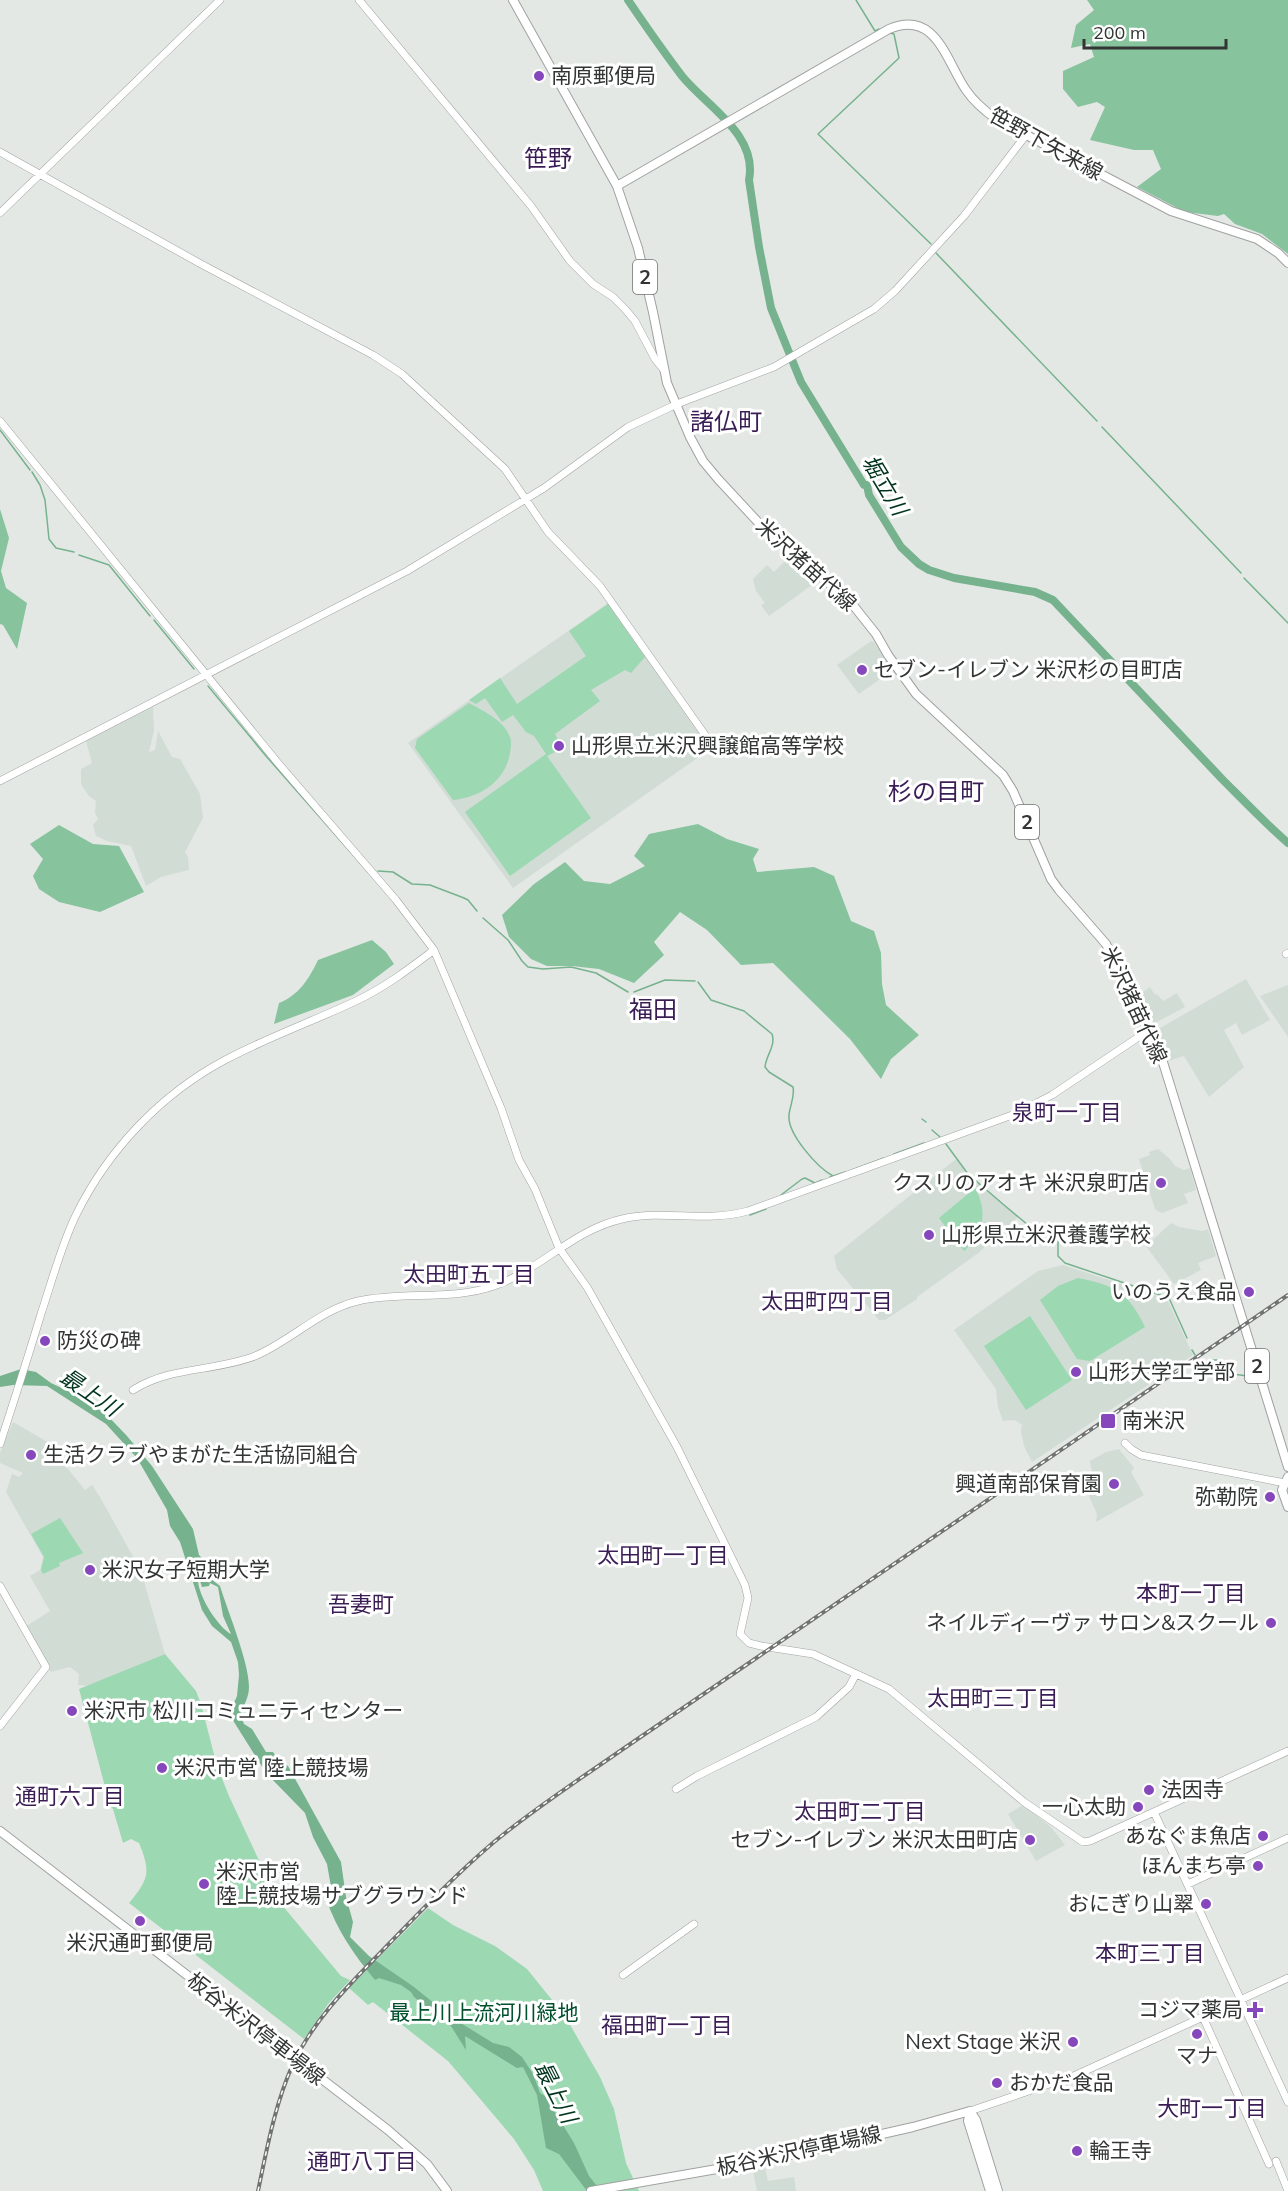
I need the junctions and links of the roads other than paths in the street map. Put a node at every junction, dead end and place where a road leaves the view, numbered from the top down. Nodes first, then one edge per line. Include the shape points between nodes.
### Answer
1 (220, 0) edge
2 (359, 0) edge
3 (513, 0) edge
4 (1026, 135) junction
5 (0, 152) edge
6 (42, 174) junction
7 (617, 186) junction
8 (0, 213) edge
9 (1288, 263) edge
10 (664, 370) junction
11 (677, 404) junction
12 (0, 421) edge
13 (526, 499) junction
14 (206, 675) junction
15 (715, 749) dead end
16 (0, 781) edge
17 (434, 950) junction
18 (1149, 1029) junction
19 (560, 1248) junction
20 (134, 1390) dead end
21 (1125, 1443) dead end
22 (0, 1444) edge
23 (1288, 1467) edge
24 (1287, 1480) edge
25 (1288, 1507) edge
26 (0, 1586) edge
27 (856, 1674) junction
28 (0, 1726) edge
29 (1288, 1751) edge
30 (676, 1789) dead end
31 (1154, 1812) junction
32 (0, 1831) edge
33 (1288, 1838) edge
34 (1188, 1884) junction
35 (694, 1924) dead end
36 (624, 1975) dead end
37 (1288, 1978) edge
38 (1242, 2000) junction
39 (1203, 2017) junction
40 (1288, 2102) edge
41 (970, 2112) junction
42 (447, 2191) edge
43 (591, 2191) edge
44 (990, 2191) edge
45 (998, 2191) edge
46 (1288, 2191) edge

1 - 6 street
2 - 10 street via 531,206 570,261 635,321
3 - 7 main road, 米沢猪苗代線 / 2
4 - 7 main road, 笹野下矢来線 via 978,104 927,30 913,24 901,25
4 - 9 main road, 笹野下矢来線 via 1171,211 1257,239
4 - 11 street via 974,204 886,300 788,360
5 - 6 street
6 - 8 street
6 - 13 street via 386,363 493,456
7 - 10 main road, 米沢猪苗代線 / 2 via 638,248
10 - 11 main road, 米沢猪苗代線 / 2
11 - 13 street via 628,427
11 - 18 main road, 米沢猪苗代線 / 2 via 695,447 718,479 770,536 849,600 916,694 1003,775 1052,879 1106,944
12 - 14 street
13 - 14 street via 383,584
13 - 15 street via 548,532 600,586
14 - 16 street
14 - 17 street
17 - 19 street via 519,1160
17 - 22 street via 373,992 207,1070 146,1118 108,1162 76,1216
18 - 19 street via 1052,1095 1000,1120 737,1214 712,1218 624,1218 591,1229
18 - 23 main road, 米沢猪苗代線 / 2 via 1162,1059
19 - 20 street via 493,1286 456,1293 367,1299 345,1305 257,1355 229,1365 171,1373
19 - 27 street via 591,1294 687,1465 745,1585 748,1598 740,1630 743,1638 755,1645 813,1654
21 - 24 street via 1141,1455
24 - 25 main road via 1282,1495
26 - 28 street via 46,1667
27 - 30 street via 849,1688 816,1717
27 - 31 street via 898,1694 1024,1802 1078,1840 1090,1841
29 - 31 street
31 - 34 street
32 - 42 main road, 板谷米沢停車場線 via 388,2130 428,2164
33 - 34 street
34 - 38 street
35 - 36 street
37 - 38 street
38 - 39 street
38 - 40 street
39 - 41 street via 1076,2075
39 - 46 street
41 - 43 main road, 板谷米沢停車場線 via 763,2161
41 - 44 main road via 969,2121
41 - 45 main road

